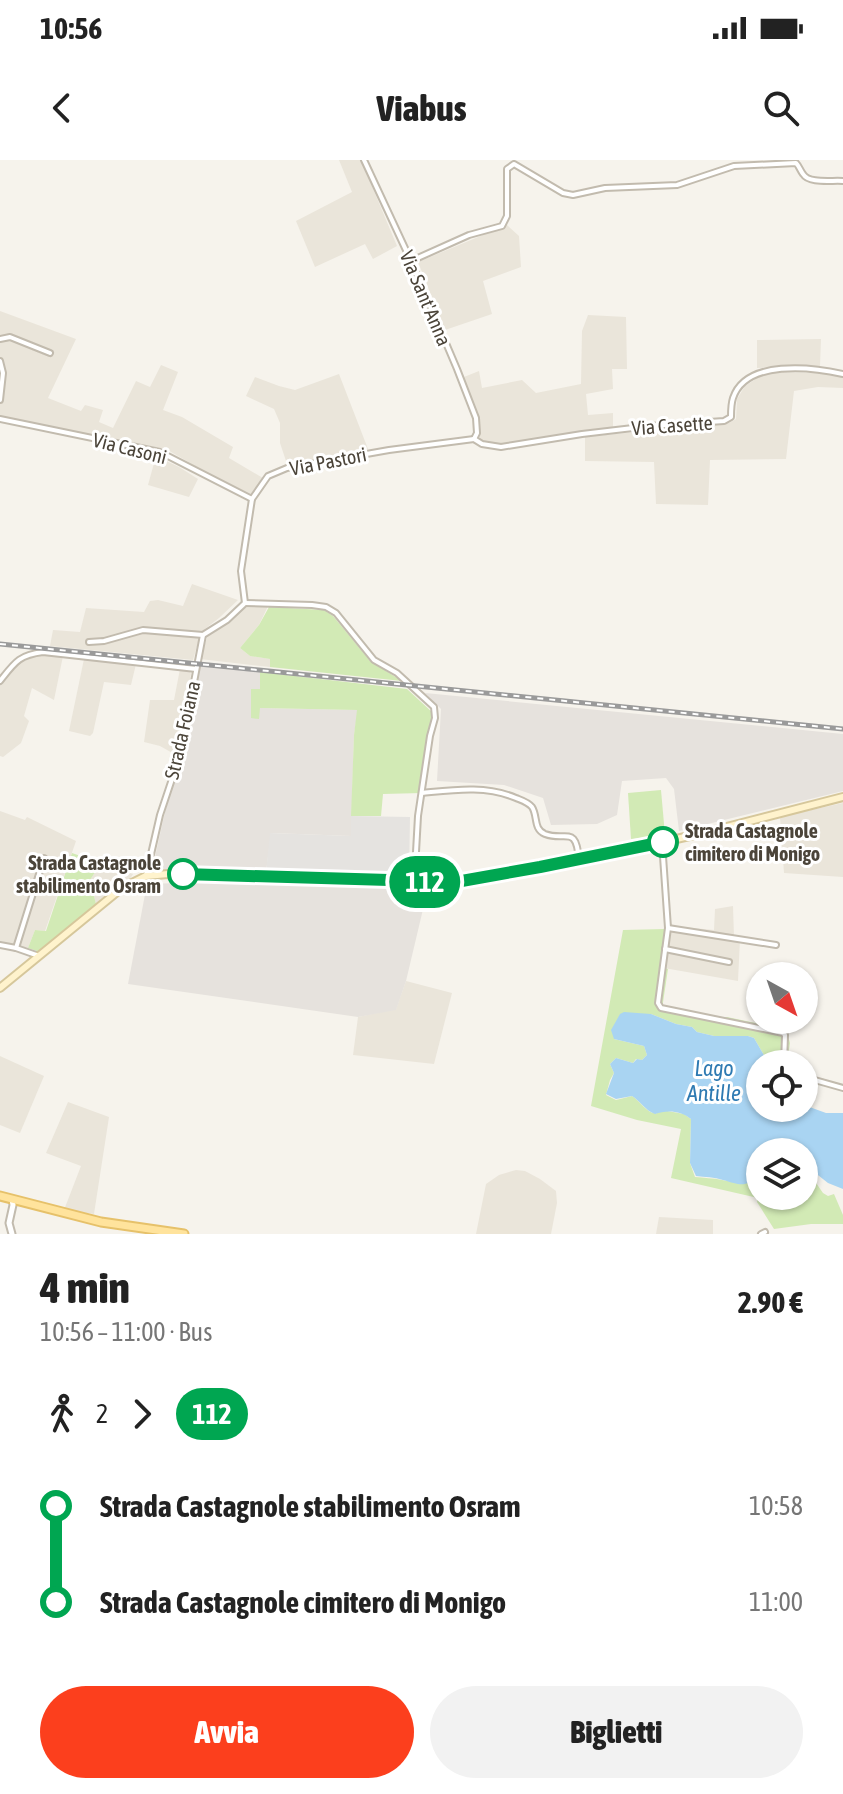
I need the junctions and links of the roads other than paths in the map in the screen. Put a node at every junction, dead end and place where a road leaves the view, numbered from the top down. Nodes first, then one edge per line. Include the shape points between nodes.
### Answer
1 (364, 160) edge
2 (843, 181) edge
3 (411, 261) junction
4 (0, 339) edge
5 (50, 353) dead end
6 (0, 361) edge
7 (843, 374) edge
8 (0, 400) edge
9 (0, 419) edge
10 (474, 439) junction
11 (252, 499) junction
12 (245, 603) junction
13 (203, 635) junction
14 (89, 642) dead end
15 (196, 669) junction
16 (0, 681) edge
17 (422, 793) junction
18 (843, 797) edge
19 (662, 842) junction
20 (44, 858) dead end
21 (579, 860) junction
22 (146, 876) junction
23 (412, 881) junction
24 (668, 928) junction
25 (0, 945) edge
26 (776, 945) dead end
27 (16, 948) junction
28 (665, 949) junction
29 (39, 956) junction
30 (729, 962) dead end
31 (0, 988) edge
32 (784, 1050) edge
33 (818, 1081) edge
34 (843, 1088) edge
35 (0, 1196) edge
36 (11, 1199) junction
37 (27, 1203) junction
38 (11, 1212) junction
39 (2, 1224) edge
40 (12, 1232) edge
41 (184, 1234) edge

1 - 3 street, Via Sant'Anna
2 - 3 street via 809,180 796,163 734,166 677,185 573,195 514,164 507,169 507,216 502,226
3 - 10 street, Via Sant'Anna via 476,418
4 - 5 street via 10,337
6 - 8 street
7 - 10 street, Via Casette via 775,369 759,373 743,383 733,397 731,417 724,421 501,447
9 - 11 street, Via Casoni via 160,452
10 - 11 street, Via Pastori via 287,468 268,476
11 - 12 street via 241,571
12 - 13 street
12 - 17 street via 326,607 374,660 431,703 435,718
13 - 14 street via 143,630
13 - 15 street, Strada Foiana
15 - 16 street via 43,652 20,658
15 - 22 street, Strada Foiana via 180,755
17 - 21 street via 481,789 518,799 533,809 542,832 574,840
17 - 23 street
18 - 19 main road
19 - 21 main road
19 - 24 street
20 - 27 street
21 - 23 main road via 466,881
22 - 23 main road
22 - 29 main road via 122,888
24 - 26 street
24 - 28 street
25 - 27 street
27 - 29 street
28 - 30 street
28 - 32 street via 661,1008 783,1033
29 - 31 main road
33 - 34 street
35 - 36 main road
36 - 37 main road
36 - 38 street
37 - 38 street
37 - 41 main road via 101,1222
38 - 40 street
39 - 40 street

